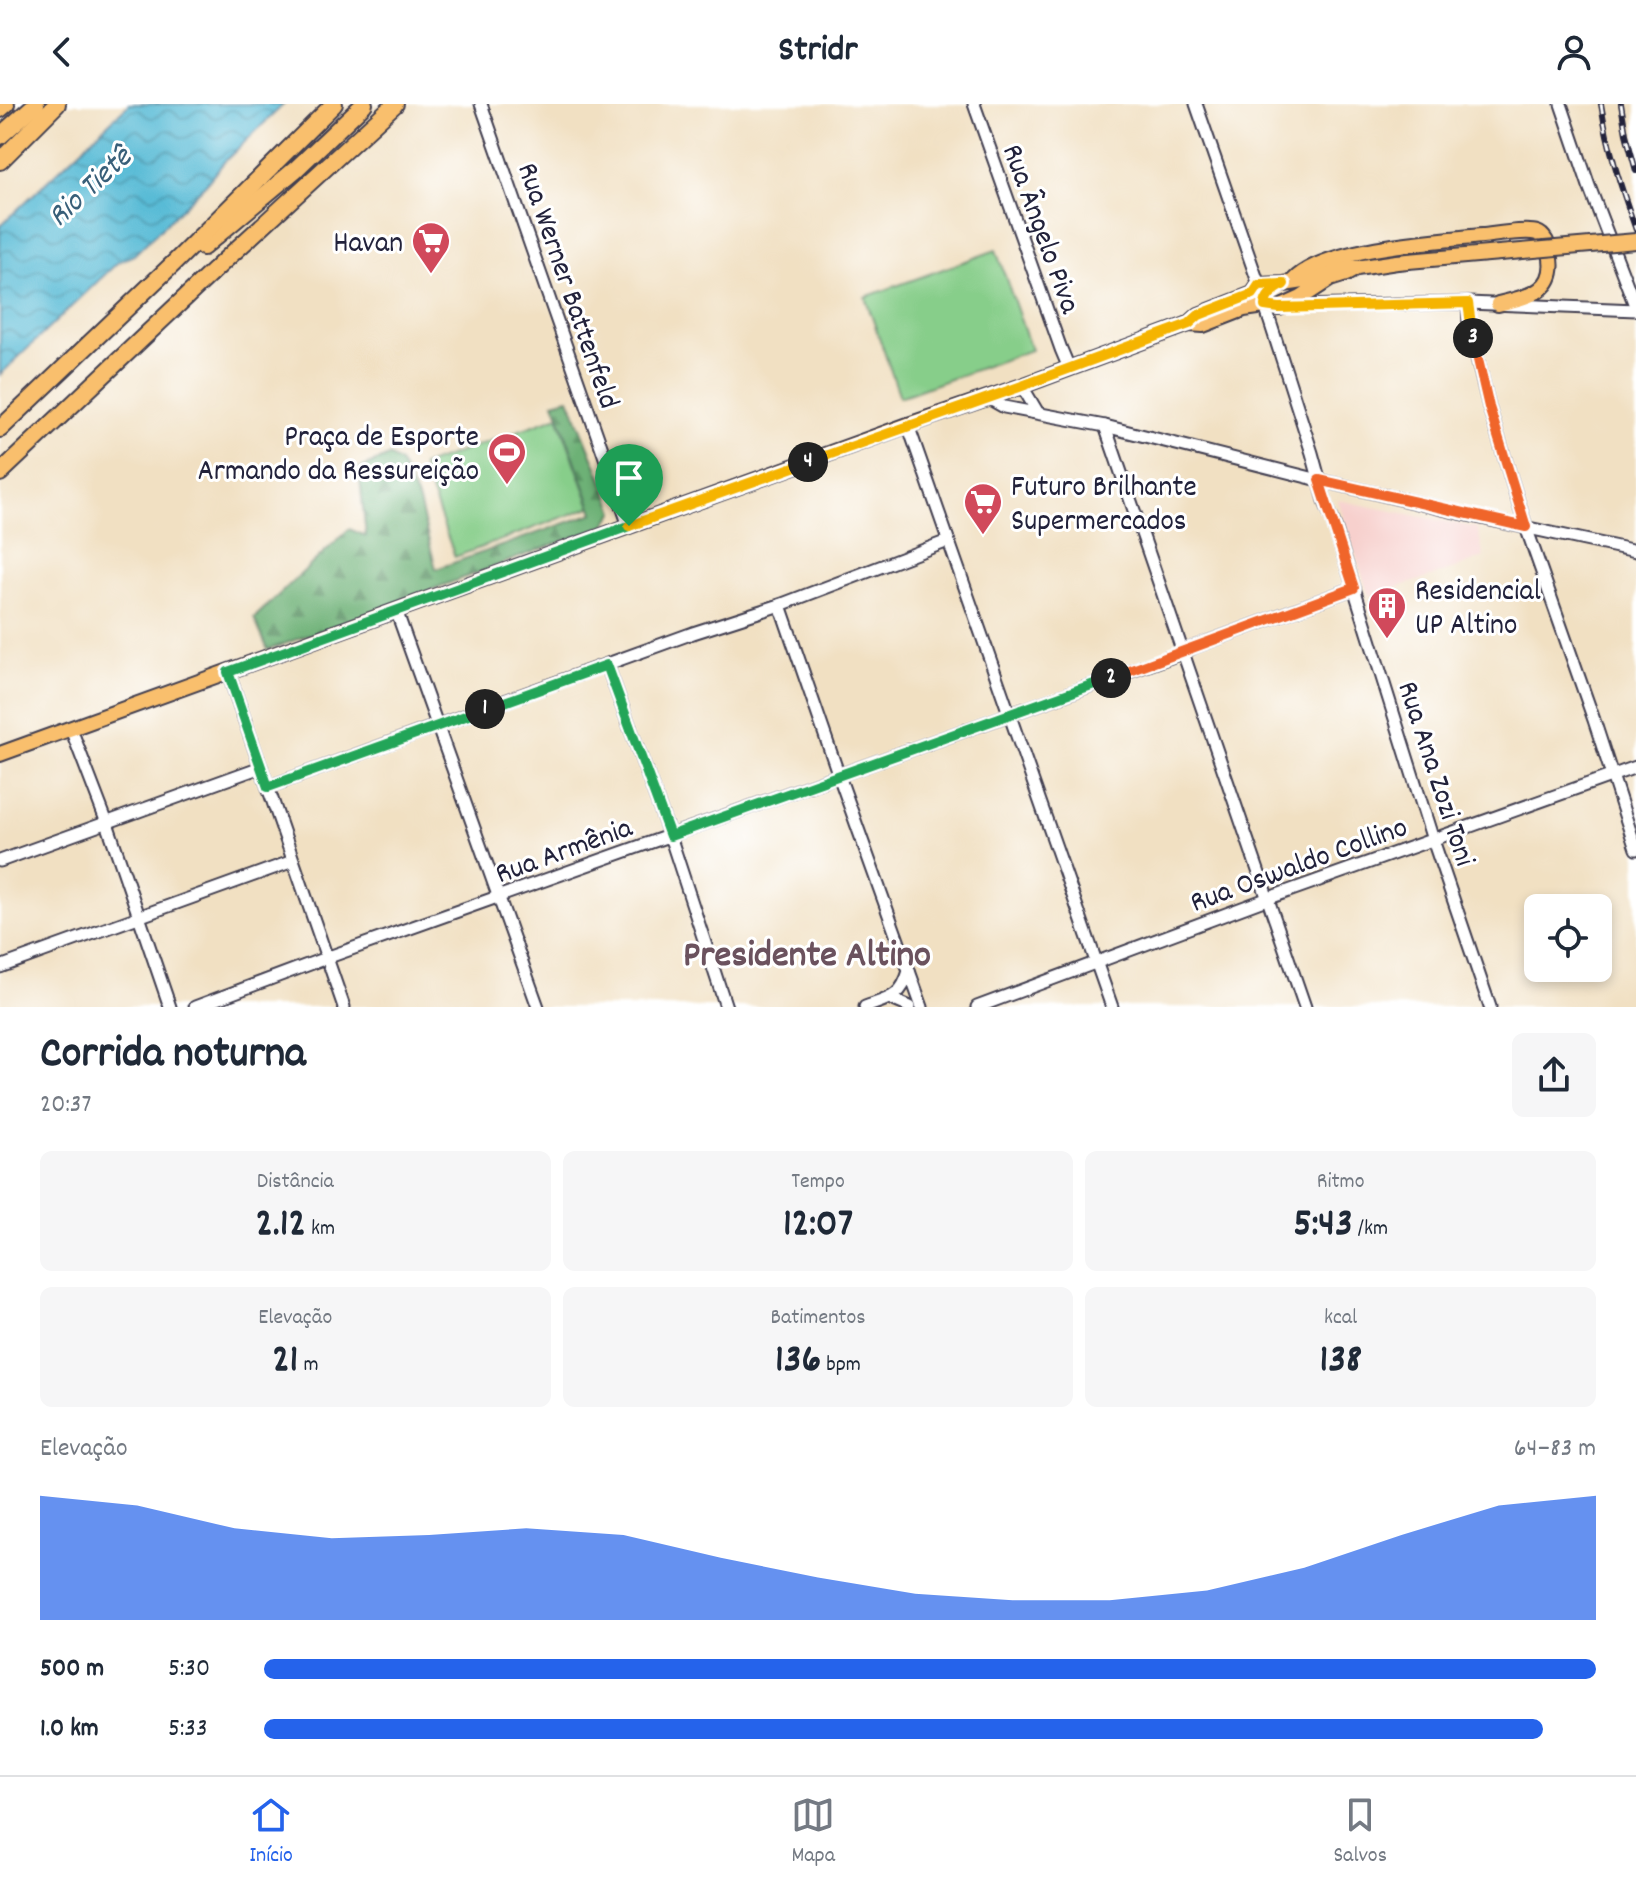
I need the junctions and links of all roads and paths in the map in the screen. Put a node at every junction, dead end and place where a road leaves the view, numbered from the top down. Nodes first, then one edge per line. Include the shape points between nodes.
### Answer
1 (6, 104) edge
2 (36, 104) edge
3 (57, 104) edge
4 (334, 104) edge
5 (364, 104) edge
6 (395, 104) edge
7 (481, 104) edge
8 (974, 104) edge
9 (1196, 104) edge
10 (1561, 104) edge
11 (0, 109) edge
12 (0, 136) edge
13 (0, 161) edge
14 (1636, 241) edge
15 (174, 263) junction
16 (1357, 268) junction
17 (1288, 283) junction
18 (1259, 285) junction
19 (1468, 303) junction
20 (1498, 304) junction
21 (1275, 307) junction
22 (1636, 309) edge
23 (1189, 324) junction
24 (1069, 368) junction
25 (1022, 386) junction
26 (988, 398) junction
27 (1038, 413) junction
28 (908, 425) junction
29 (1105, 426) junction
30 (0, 429) edge
31 (0, 473) edge
32 (1319, 480) junction
33 (629, 526) junction
34 (1526, 527) junction
35 (948, 541) junction
36 (1636, 551) edge
37 (1354, 588) junction
38 (780, 605) junction
39 (396, 610) junction
40 (1182, 653) junction
41 (607, 665) junction
42 (228, 672) junction
43 (1009, 714) junction
44 (439, 725) junction
45 (71, 729) junction
46 (0, 754) edge
47 (261, 767) junction
48 (1636, 767) edge
49 (1612, 775) junction
50 (839, 776) junction
51 (268, 787) junction
52 (107, 823) junction
53 (670, 836) junction
54 (1433, 840) junction
55 (1636, 849) edge
56 (0, 861) edge
57 (293, 861) junction
58 (499, 898) junction
59 (1269, 898) junction
60 (139, 917) junction
61 (326, 958) junction
62 (1097, 962) junction
63 (0, 967) edge
64 (909, 971) junction
65 (889, 998) junction
66 (170, 1007) edge
67 (195, 1007) edge
68 (344, 1007) edge
69 (538, 1007) edge
70 (726, 1007) edge
71 (865, 1007) edge
72 (910, 1007) edge
73 (922, 1007) edge
74 (977, 1007) edge
75 (1112, 1007) edge
76 (1305, 1007) edge
77 (1490, 1007) edge

1 - 11 highway
2 - 12 highway
3 - 13 highway
4 - 15 highway
5 - 15 highway via 209,243
6 - 31 highway
7 - 33 street, Rua Werner Battenfeld
8 - 24 street, Rua Ângelo Piva
9 - 18 street
10 - 22 street
14 - 16 main road, bridge
15 - 30 highway
16 - 17 main road via 1346,266
16 - 21 main road
17 - 18 main road
17 - 20 main road via 1313,267 1368,250 1499,234 1537,233 1545,238 1549,279 1537,293
17 - 21 main road via 1267,298
18 - 23 main road via 1253,294
19 - 20 street
19 - 21 street
19 - 34 street via 1489,407
20 - 22 street
21 - 23 main road via 1244,309 1203,325
21 - 32 street, Rua Ana Zozi Toni via 1271,323
23 - 24 main road
24 - 25 main road
25 - 26 main road
25 - 27 street
26 - 27 street via 1004,407
26 - 28 main road
27 - 29 street
28 - 33 main road
28 - 35 street
29 - 32 street
29 - 40 street
32 - 34 street
32 - 37 street, Rua Ana Zozi Toni
33 - 39 main road
34 - 36 street
34 - 49 street
35 - 38 street
35 - 43 street
37 - 40 street, Rua Armênia
37 - 54 street, Rua Ana Zozi Toni
38 - 41 street
38 - 50 street
39 - 42 main road
39 - 44 street
40 - 43 street, Rua Armênia
40 - 59 street
41 - 44 street
41 - 53 street
42 - 45 main road
42 - 47 street
43 - 50 street, Rua Armênia
43 - 62 street
44 - 51 street
44 - 58 street
45 - 46 main road
45 - 52 street
47 - 51 street
47 - 52 street
48 - 49 street, Rua Oswaldo Collino
49 - 54 street, Rua Oswaldo Collino
49 - 55 street
50 - 53 street, Rua Armênia
50 - 64 street
51 - 57 street
52 - 56 street
52 - 60 street
53 - 58 street, Rua Armênia
53 - 70 street
54 - 59 street, Rua Oswaldo Collino
54 - 77 street, Rua Ana Zozi Toni
57 - 60 street
57 - 61 street
58 - 61 street, Rua Armênia
58 - 69 street
59 - 62 street, Rua Oswaldo Collino
59 - 76 street
60 - 63 street
60 - 66 street
61 - 67 street, Rua Armênia
61 - 68 street
62 - 74 street, Rua Oswaldo Collino
62 - 75 street
64 - 65 street via 905,986
64 - 73 street
65 - 71 street
65 - 72 street

